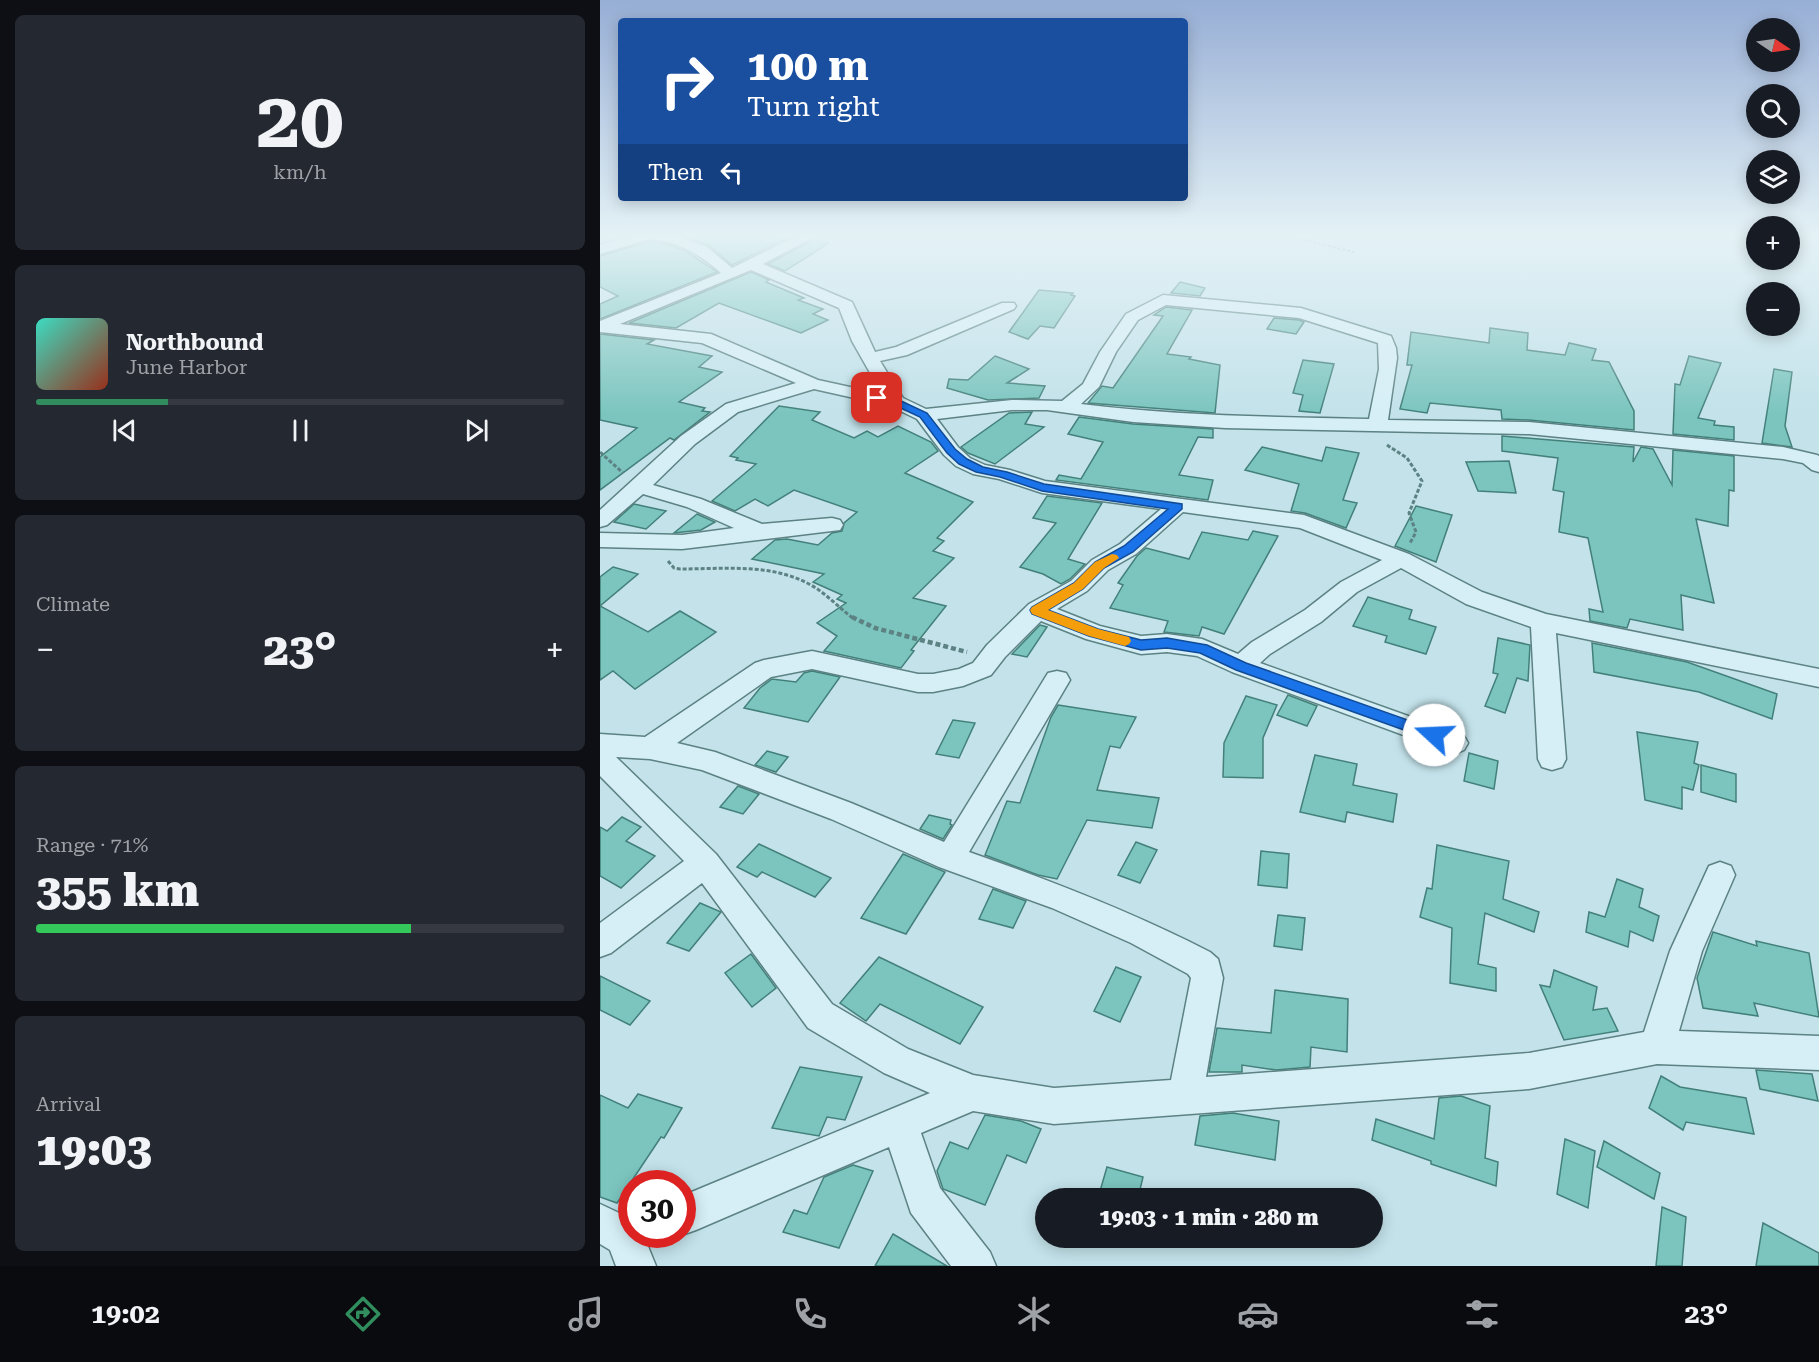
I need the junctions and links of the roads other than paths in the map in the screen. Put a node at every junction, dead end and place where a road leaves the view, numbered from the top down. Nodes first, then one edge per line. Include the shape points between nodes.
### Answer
1 (682, 294) edge
2 (821, 294) edge
3 (1008, 306) dead end
4 (600, 327) edge
5 (870, 358) junction
6 (813, 384) junction
7 (896, 402) junction
8 (1068, 406) junction
9 (924, 415) junction
10 (1377, 426) junction
11 (1819, 466) edge
12 (639, 487) junction
13 (1178, 506) junction
14 (600, 520) edge
15 (832, 525) dead end
16 (760, 531) junction
17 (600, 540) edge
18 (1401, 559) junction
19 (1037, 610) junction
20 (1542, 622) junction
21 (1241, 666) junction
22 (1819, 678) edge
23 (1057, 680) dead end
24 (1455, 743) dead end
25 (600, 745) edge
26 (650, 748) junction
27 (600, 758) edge
28 (1552, 759) dead end
29 (950, 858) junction
30 (705, 862) junction
31 (1720, 875) dead end
32 (600, 942) edge
33 (1657, 1047) junction
34 (1819, 1053) edge
35 (973, 1093) junction
36 (1185, 1096) junction
37 (900, 1124) junction
38 (696, 1210) edge
39 (976, 1266) edge

1 - 4 street
2 - 5 street via 846,305
3 - 5 street via 901,351
4 - 6 street via 715,341
5 - 7 street
6 - 7 street
6 - 12 street via 732,408 688,440
7 - 9 street
8 - 9 street via 1012,405
8 - 10 street via 1172,420
8 - 10 street via 1090,387 1132,317 1163,300 1186,300 1301,314 1385,340 1388,362
9 - 13 street via 951,451 980,470 1042,488
10 - 11 street via 1494,426 1606,434 1783,453 1810,459
12 - 14 street
12 - 16 street via 694,503
13 - 18 street via 1304,522
13 - 19 street via 1128,549 1100,565 1079,586
15 - 16 street
16 - 17 street via 663,542
18 - 20 street via 1474,598
18 - 21 street via 1349,587 1312,616 1260,648
19 - 21 street via 1094,633 1141,645 1167,643 1202,648
19 - 26 street via 982,669 970,675 933,683 903,681 812,660 764,669
20 - 22 street
20 - 28 street
21 - 24 street
23 - 29 street
25 - 26 street
26 - 29 street via 705,760 841,811
27 - 30 street
29 - 36 street via 1062,898 1142,933 1206,970
30 - 32 street
30 - 35 street via 820,1016 896,1062
31 - 33 street via 1686,951
33 - 34 street
33 - 36 street via 1529,1071
35 - 36 street via 1054,1106
35 - 37 street
37 - 38 street
37 - 39 street via 925,1199

